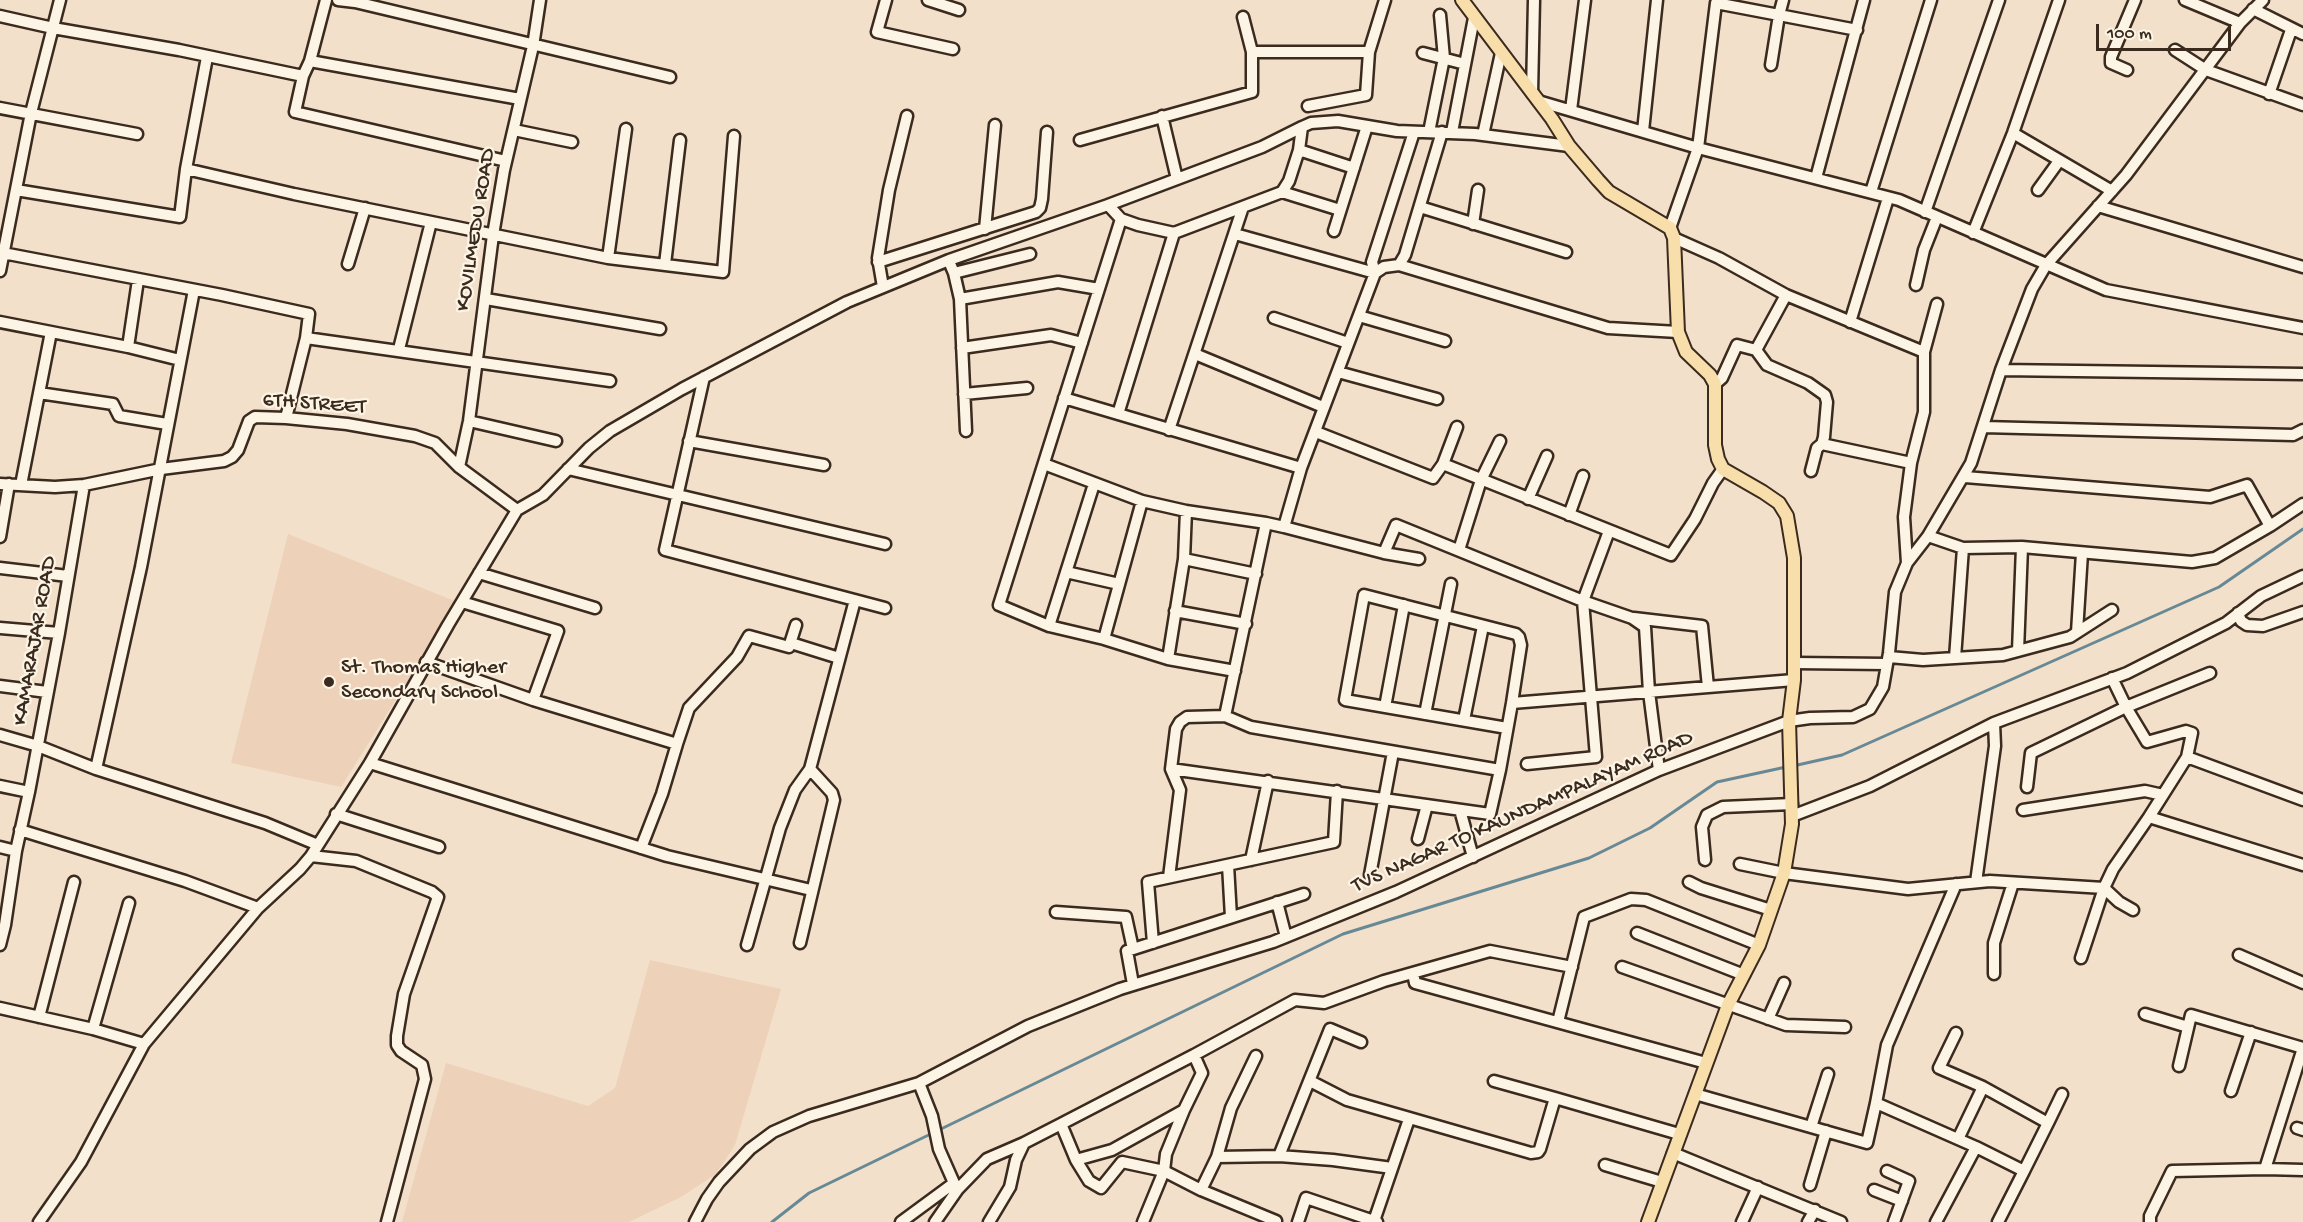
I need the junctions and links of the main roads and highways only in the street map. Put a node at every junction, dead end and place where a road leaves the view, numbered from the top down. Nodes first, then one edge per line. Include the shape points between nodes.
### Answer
1 (1462, 0) edge
2 (1648, 1222) edge

1 - 2 main road via 1569,146 1609,192 1672,233 1678,332 1686,352 1715,384 1718,459 1723,469 1779,503 1786,516 1794,558 1794,680 1789,721 1792,804 1784,873 1759,945 1728,1005

